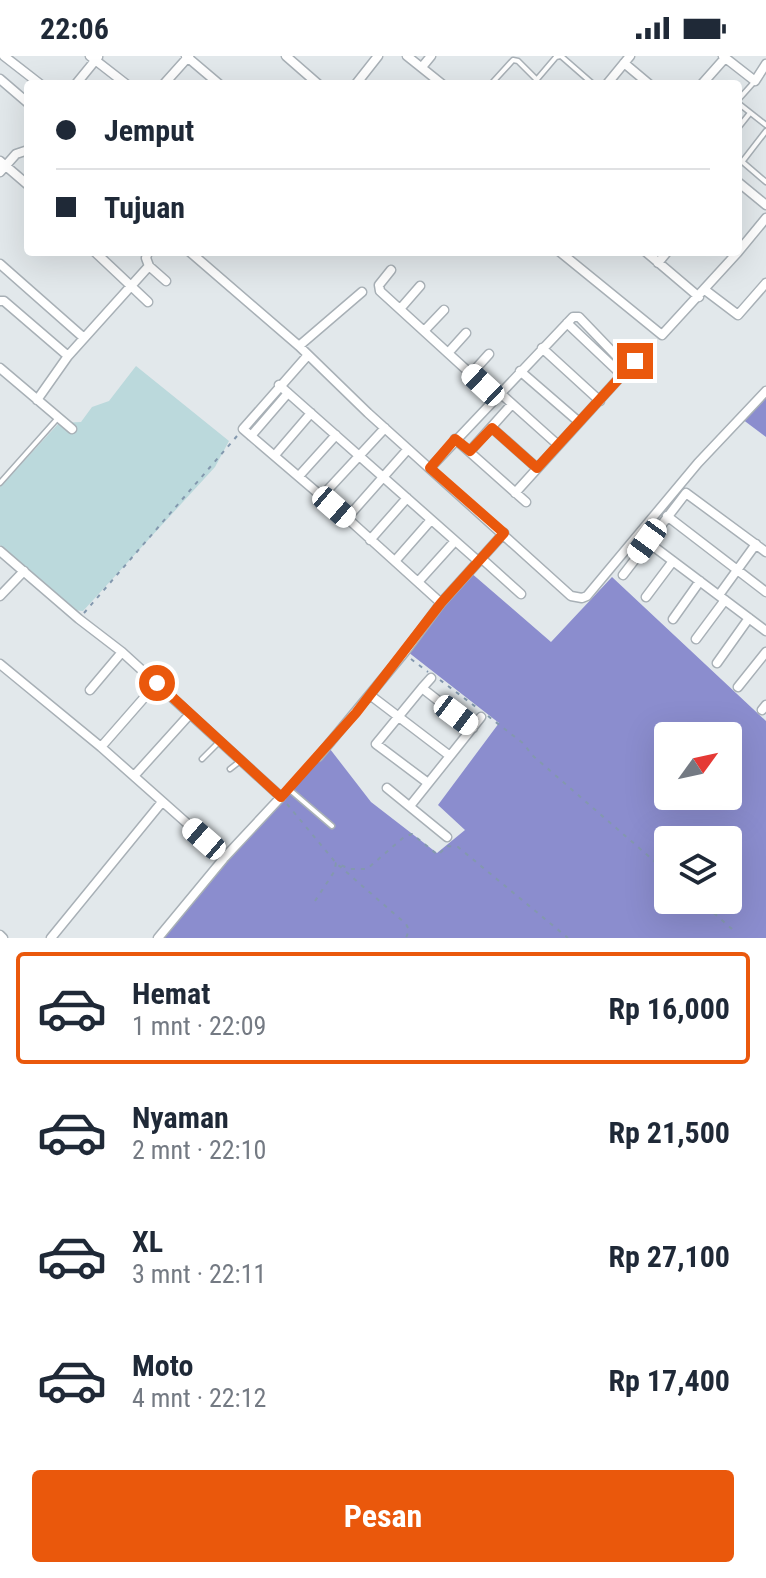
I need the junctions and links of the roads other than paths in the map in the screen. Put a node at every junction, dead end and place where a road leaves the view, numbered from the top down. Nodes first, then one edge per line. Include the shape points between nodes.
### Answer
1 (4, 56) edge
2 (286, 56) edge
3 (378, 56) edge
4 (407, 56) edge
5 (431, 56) edge
6 (560, 56) edge
7 (760, 56) edge
8 (95, 57) edge
9 (187, 57) edge
10 (724, 57) edge
11 (627, 60) edge
12 (766, 63) edge
13 (422, 67) junction
14 (0, 79) edge
15 (35, 80) edge
16 (79, 80) edge
17 (121, 80) edge
18 (167, 80) edge
19 (214, 80) edge
20 (313, 80) edge
21 (359, 80) edge
22 (437, 80) edge
23 (495, 80) edge
24 (533, 80) edge
25 (537, 80) edge
26 (588, 80) edge
27 (610, 80) edge
28 (645, 80) edge
29 (705, 80) edge
30 (755, 81) junction
31 (742, 96) edge
32 (24, 100) edge
33 (742, 105) edge
34 (750, 113) junction
35 (742, 123) edge
36 (766, 128) edge
37 (24, 151) edge
38 (742, 158) edge
39 (742, 162) edge
40 (2, 166) edge
41 (766, 168) edge
42 (760, 176) junction
43 (766, 181) edge
44 (24, 182) edge
45 (742, 185) edge
46 (766, 205) edge
47 (766, 218) edge
48 (742, 247) edge
49 (99, 256) edge
50 (147, 256) edge
51 (195, 256) edge
52 (565, 256) edge
53 (650, 256) edge
54 (664, 256) edge
55 (734, 256) edge
56 (658, 263) junction
57 (0, 264) edge
58 (149, 266) junction
59 (391, 270) dead end
60 (166, 281) dead end
61 (766, 283) edge
62 (420, 286) dead end
63 (130, 287) junction
64 (362, 292) dead end
65 (702, 293) junction
66 (0, 301) edge
67 (148, 302) dead end
68 (400, 309) junction
69 (444, 310) dead end
70 (424, 331) junction
71 (466, 333) dead end
72 (84, 338) junction
73 (299, 346) junction
74 (542, 348) junction
75 (448, 353) junction
76 (489, 354) dead end
77 (308, 355) junction
78 (68, 356) junction
79 (0, 368) edge
80 (520, 371) junction
81 (471, 374) junction
82 (279, 385) junction
83 (766, 391) edge
84 (288, 393) junction
85 (497, 394) junction
86 (37, 400) junction
87 (600, 401) junction
88 (512, 404) junction
89 (311, 413) junction
90 (59, 418) junction
91 (579, 422) junction
92 (385, 428) junction
93 (492, 428) junction
94 (72, 429) dead end
95 (336, 435) junction
96 (251, 436) junction
97 (455, 439) junction
98 (557, 444) junction
99 (408, 449) junction
100 (470, 451) junction
101 (275, 455) junction
102 (359, 455) junction
103 (430, 468) junction
104 (537, 468) junction
105 (299, 476) junction
106 (384, 477) junction
107 (0, 483) edge
108 (515, 493) junction
109 (322, 496) junction
110 (407, 498) junction
111 (526, 502) dead end
112 (667, 516) junction
113 (347, 518) junction
114 (431, 520) junction
115 (504, 533) junction
116 (638, 534) junction
117 (370, 540) junction
118 (455, 541) junction
119 (647, 541) junction
120 (756, 544) junction
121 (0, 551) edge
122 (766, 552) edge
123 (479, 560) junction
124 (395, 561) junction
125 (673, 561) junction
126 (24, 571) junction
127 (737, 571) junction
128 (623, 575) dead end
129 (700, 581) junction
130 (418, 582) junction
131 (766, 592) edge
132 (521, 594) dead end
133 (0, 596) edge
134 (646, 597) dead end
135 (722, 597) junction
136 (441, 603) junction
137 (749, 618) junction
138 (673, 619) dead end
139 (766, 631) edge
140 (696, 639) dead end
141 (122, 652) junction
142 (766, 652) edge
143 (717, 663) dead end
144 (0, 664) edge
145 (430, 675) road end
146 (157, 683) junction
147 (738, 687) dead end
148 (422, 688) junction
149 (90, 690) dead end
150 (370, 695) junction
151 (190, 714) junction
152 (399, 716) junction
153 (481, 717) dead end
154 (473, 728) junction
155 (219, 742) junction
156 (101, 747) junction
157 (450, 756) junction
158 (318, 757) joint
159 (202, 759) dead end
160 (241, 760) junction
161 (230, 769) dead end
162 (134, 776) junction
163 (428, 783) junction
164 (387, 788) dead end
165 (290, 790) junction
166 (281, 797) junction
167 (162, 802) junction
168 (410, 806) junction
169 (332, 826) dead end
170 (447, 837) dead end
171 (225, 857) junction
172 (51, 938) edge
173 (158, 938) edge

1 - 15 street
2 - 20 street
3 - 21 street
4 - 13 street
5 - 13 street
6 - 25 lane
6 - 26 lane
7 - 12 street
8 - 16 street
8 - 17 street
9 - 18 street
9 - 19 street
10 - 29 street
10 - 30 street
11 - 27 street
11 - 28 street
12 - 30 street
13 - 22 street
14 - 32 street
23 - 24 lane via 513,60
30 - 31 lane
33 - 34 lane
34 - 35 lane
34 - 36 lane
36 - 38 lane
37 - 40 street
39 - 42 lane
40 - 44 street
41 - 42 lane
42 - 43 lane
45 - 46 street
47 - 48 street
49 - 63 street
50 - 58 street
51 - 73 street
52 - 65 street via 661,335
53 - 56 street
54 - 56 street
55 - 65 street
56 - 65 street
57 - 72 street
58 - 60 street
58 - 63 street
59 - 68 street via 379,290
61 - 65 street via 737,315
62 - 68 street
63 - 67 street
63 - 72 street
64 - 73 street
66 - 78 street
68 - 70 street
69 - 70 street
70 - 75 street
71 - 75 street
72 - 78 street
73 - 77 street
74 - 80 street
74 - 87 street
74 - 87 street via 567,323 628,368
75 - 81 street
76 - 81 street
77 - 82 street
77 - 92 street
78 - 86 street
79 - 86 street
80 - 85 street
80 - 91 street
81 - 85 street
82 - 84 street
82 - 96 street via 243,429
83 - 116 street
84 - 89 street
84 - 96 street
85 - 88 street
85 - 97 street
86 - 90 street
87 - 91 street
88 - 93 street
88 - 98 street
89 - 95 street
89 - 101 street
90 - 94 street
90 - 107 lane
91 - 98 street
92 - 99 street
92 - 102 street
93 - 100 street
93 - 104 street
95 - 102 street
95 - 105 street
96 - 101 street
97 - 100 street
97 - 103 street
98 - 104 street
99 - 103 street
99 - 106 street
100 - 108 street
101 - 105 street
102 - 106 street
102 - 109 street
103 - 115 street
104 - 108 street
105 - 109 street
106 - 110 street
106 - 113 street
108 - 111 street
109 - 113 street
110 - 114 street
110 - 117 street
112 - 119 street
112 - 120 street via 688,494
112 - 127 street
113 - 117 street
114 - 118 street
114 - 124 street
115 - 116 street via 579,598 587,596
115 - 123 street
116 - 119 street
117 - 124 street
118 - 123 street
118 - 130 street
119 - 125 street
119 - 128 street
120 - 122 street
120 - 127 street
121 - 126 street
123 - 132 street
123 - 136 street
124 - 130 street
125 - 129 street
125 - 134 street
126 - 133 street
126 - 141 street
127 - 131 street
127 - 135 street
129 - 135 street
129 - 138 street
130 - 136 street
135 - 137 street
135 - 140 street
136 - 150 street
137 - 139 street
137 - 143 street
141 - 146 street
141 - 149 street
142 - 147 street
144 - 156 street
145 - 148 street
146 - 151 street
146 - 156 street
148 - 152 street
148 - 154 street
150 - 152 street
150 - 158 street
151 - 155 street
151 - 162 street
152 - 157 street
152 - 163 street via 376,744
153 - 154 street
154 - 157 street
155 - 159 lane
155 - 160 street
156 - 162 street
157 - 163 street
158 - 165 lane
160 - 161 lane
160 - 166 street
162 - 167 street
163 - 168 street
164 - 168 street
165 - 166 lane
165 - 169 lane
166 - 171 street
167 - 171 street
167 - 172 street
168 - 170 street
171 - 173 street

